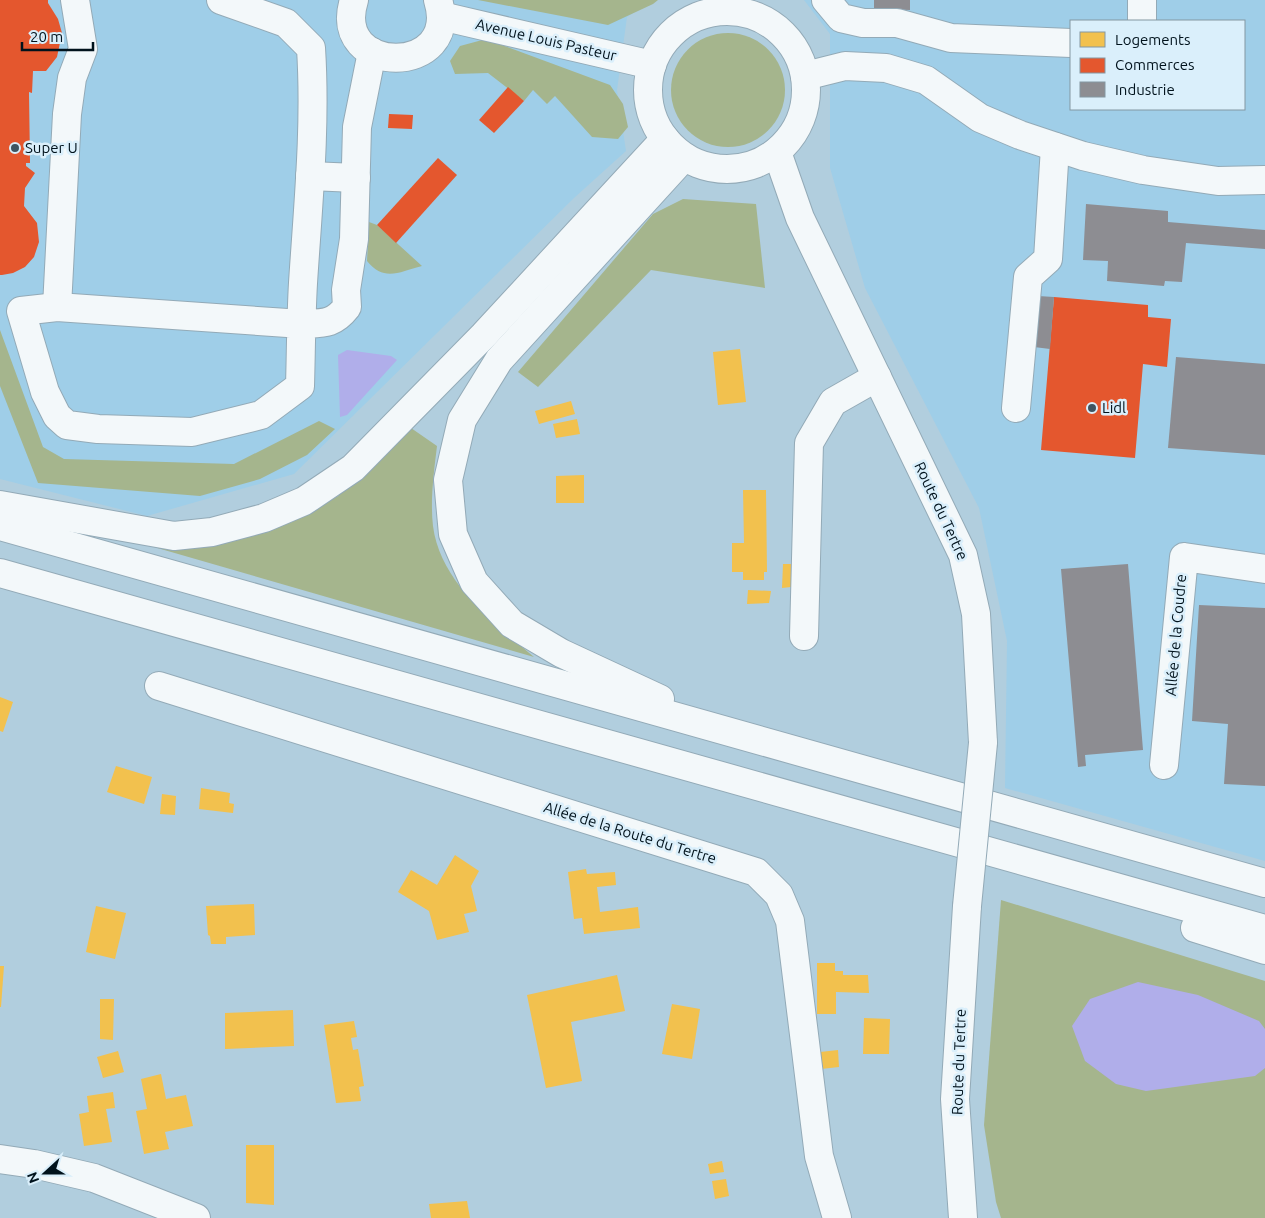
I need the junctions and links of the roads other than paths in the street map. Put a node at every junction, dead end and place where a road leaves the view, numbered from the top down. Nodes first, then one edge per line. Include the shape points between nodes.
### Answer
1 (75, 0) edge
2 (220, 0) edge
3 (354, 0) edge
4 (826, 0) edge
5 (1142, 0) edge
6 (734, 6) edge
7 (440, 8) edge
8 (1142, 20) edge
9 (1070, 43) edge
10 (372, 52) junction
11 (652, 64) junction
12 (805, 76) junction
13 (1055, 147) junction
14 (675, 148) junction
15 (777, 152) junction
16 (310, 176) junction
17 (356, 178) junction
18 (1265, 180) edge
19 (57, 308) junction
20 (302, 324) junction
21 (877, 377) junction
22 (1016, 408) dead end
23 (0, 505) edge
24 (0, 526) edge
25 (1265, 569) edge
26 (0, 573) edge
27 (804, 636) dead end
28 (160, 686) dead end
29 (734, 734) junction
30 (1164, 765) dead end
31 (808, 800) junction
32 (1265, 883) edge
33 (1265, 929) edge
34 (1265, 950) edge
35 (0, 1159) edge
36 (196, 1218) edge
37 (837, 1218) edge
38 (963, 1218) edge

1 - 19 main road via 83,49 72,78 67,114
2 - 16 main road via 286,23 311,48 313,114
3 - 10 main road via 351,9 353,28 362,44
4 - 9 main road via 842,18 863,23 897,23 951,38
5 - 8 main road
6 - 11 main road via 704,14 680,27 660,48
6 - 12 main road via 780,31 796,52
7 - 10 main road via 434,38 418,53 399,59 385,58
7 - 11 main road, Avenue Louis Pasteur
10 - 17 main road via 357,127
11 - 14 main road via 649,104 655,122
12 - 13 main road via 845,66 886,68 926,80 980,118
12 - 15 main road via 802,118 792,136
13 - 18 main road via 1143,170 1218,181
13 - 22 main road via 1048,259 1028,277
14 - 15 main road via 712,168 732,170 751,166
14 - 23 main road via 353,468 304,501 264,518 212,532 174,536
14 - 29 main road via 498,360 462,420 448,480 453,534 474,582 512,624 561,653
15 - 21 main road, Route du Tertre via 800,218
16 - 17 main road
16 - 20 main road
17 - 20 main road via 347,307 330,322
19 - 20 main road
19 - 20 main road via 21,311 45,392 57,416 66,425 98,429 192,432 261,415 300,386
21 - 27 main road via 833,402 809,443
21 - 38 main road, Route du Tertre, bridge via 964,555 976,614 984,743 966,906 955,1099
24 - 29 main road
25 - 30 main road, Allée de la Coudre via 1184,557
26 - 31 main road
28 - 37 main road, Allée de la Route du Tertre via 756,872 779,896 790,921 819,1156
29 - 32 main road
31 - 33 main road
31 - 34 main road
35 - 36 main road via 94,1178

